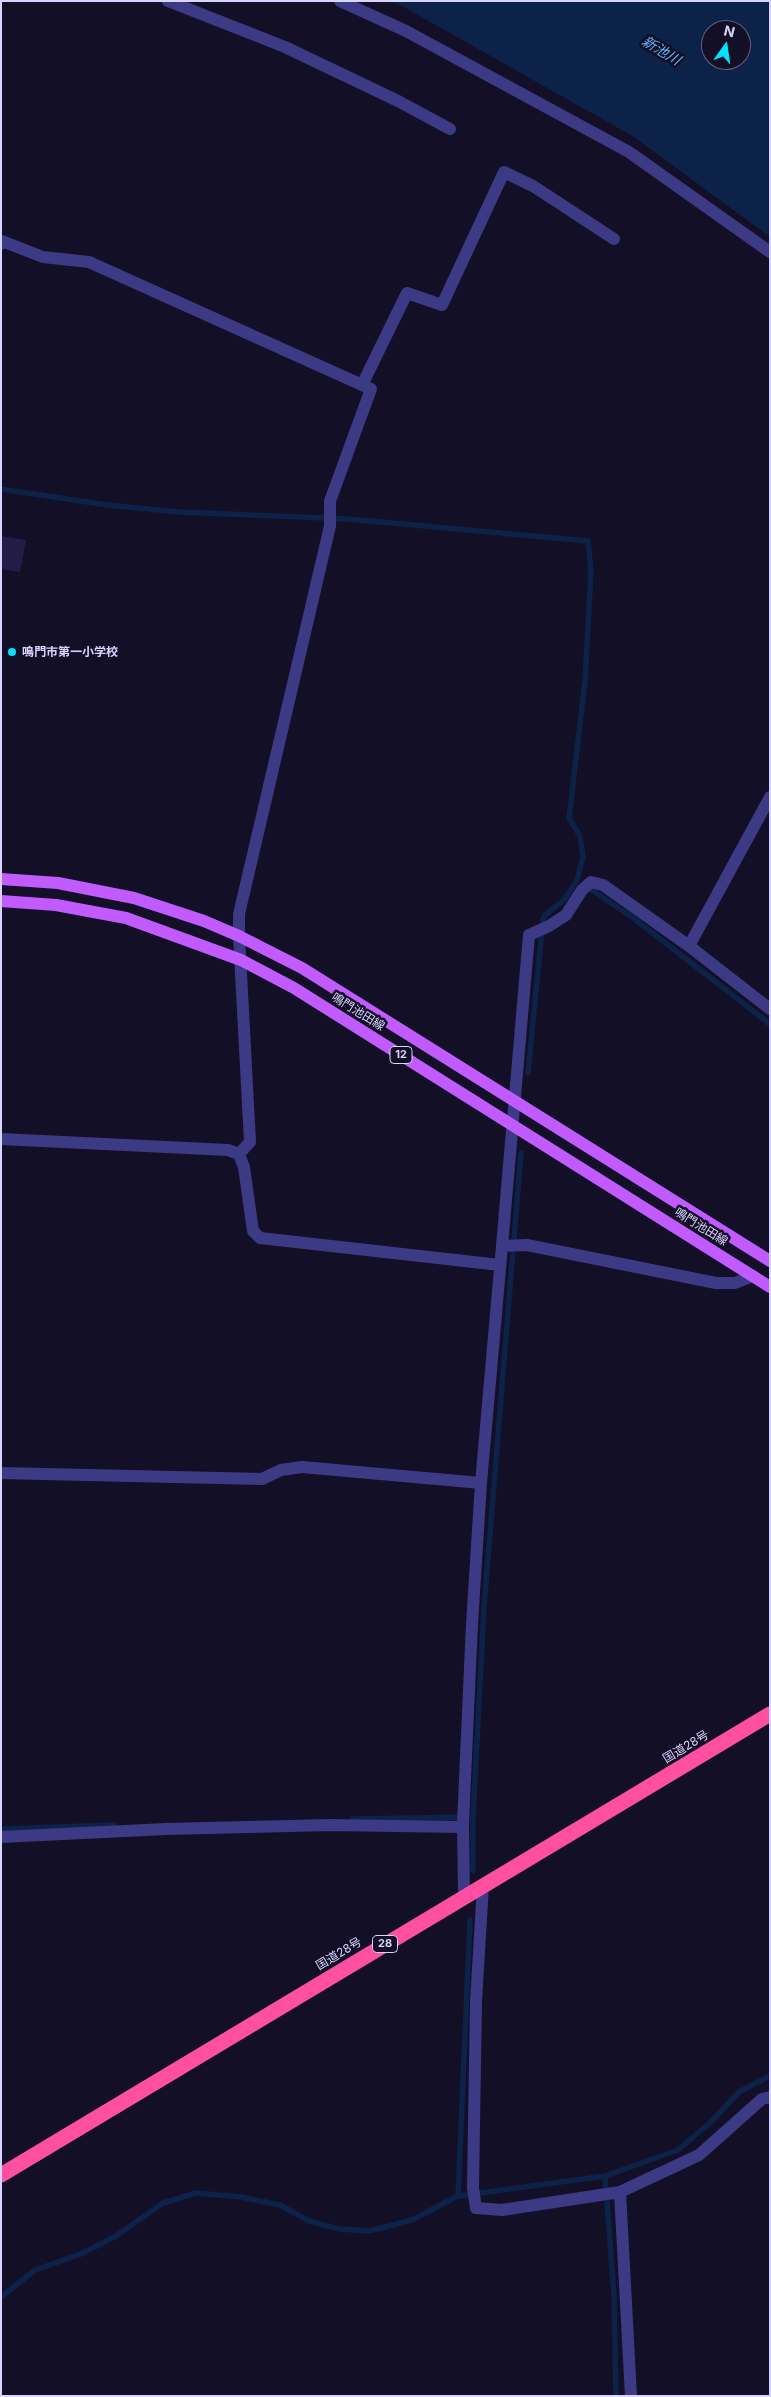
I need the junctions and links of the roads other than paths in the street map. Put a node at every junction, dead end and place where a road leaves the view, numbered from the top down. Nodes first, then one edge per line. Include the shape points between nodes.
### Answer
1 (168, 1) edge
2 (340, 1) edge
3 (450, 129) dead end
4 (614, 239) dead end
5 (1, 244) edge
6 (770, 252) edge
7 (362, 385) junction
8 (770, 797) edge
9 (1, 879) edge
10 (1, 901) edge
11 (238, 936) junction
12 (689, 946) junction
13 (241, 960) junction
14 (770, 1009) edge
15 (515, 1102) junction
16 (513, 1126) junction
17 (1, 1139) edge
18 (240, 1154) junction
19 (505, 1246) junction
20 (770, 1261) edge
21 (500, 1265) junction
22 (753, 1276) junction
23 (770, 1287) edge
24 (1, 1473) edge
25 (481, 1483) junction
26 (770, 1714) edge
27 (463, 1825) junction
28 (1, 1837) edge
29 (482, 1886) junction
30 (464, 1896) junction
31 (770, 2097) edge
32 (1, 2175) edge
33 (616, 2193) junction
34 (631, 2396) edge

1 - 3 street via 285,47
2 - 6 street via 406,31 629,152
4 - 7 street via 533,186 504,172 442,305 407,294
5 - 7 street via 2,241 43,257 89,262
7 - 11 street via 371,389 330,501 330,526 239,914
8 - 12 street
9 - 11 main road, 鳴門池田線 / 12 via 58,883 134,898
10 - 13 main road, 鳴門池田線 / 12 via 56,905 126,918
11 - 13 street
11 - 15 main road, 鳴門池田線 / 12 via 302,968
12 - 14 street
12 - 15 street via 603,885 591,882 566,915 529,935
13 - 16 main road, 鳴門池田線 / 12 via 294,988
13 - 18 street via 250,1142
15 - 16 street
15 - 20 main road, 鳴門池田線 / 12
16 - 19 street
16 - 22 main road, 鳴門池田線 / 12
17 - 18 street via 228,1150
18 - 21 street via 253,1230 260,1238
19 - 21 street
19 - 22 street via 527,1245 716,1283 736,1283
21 - 25 street
22 - 23 main road, 鳴門池田線 / 12
24 - 25 street via 262,1479 281,1470 302,1467
25 - 27 street
26 - 29 highway, 国道28号 / 28
27 - 28 street via 310,1825
27 - 30 street
29 - 30 highway, 国道28号 / 28
29 - 33 street via 476,2001 473,2188 476,2208 502,2210
30 - 32 highway, 国道28号 / 28
31 - 33 street via 762,2099 699,2155
33 - 34 street

